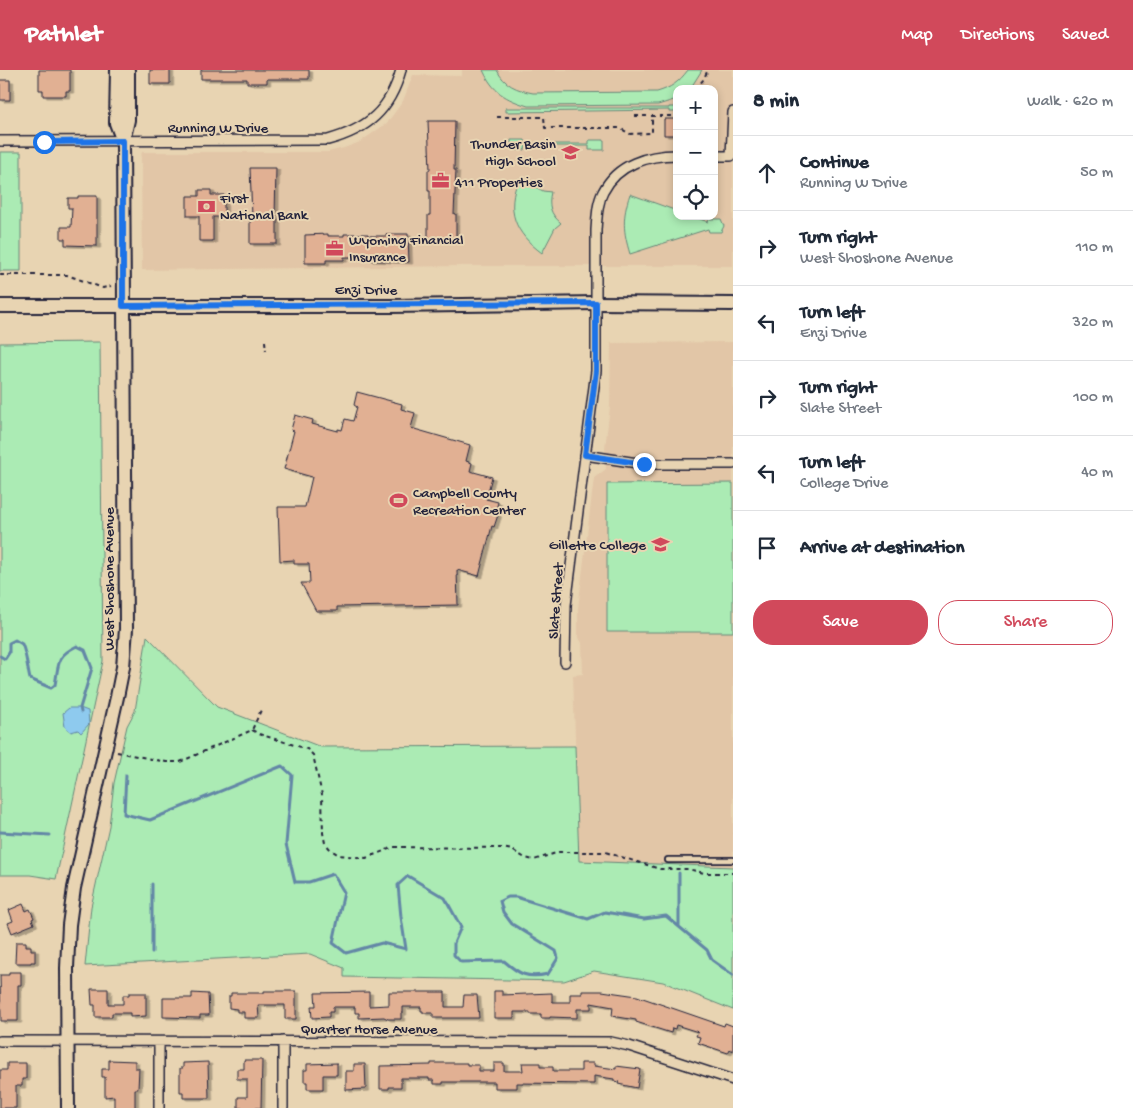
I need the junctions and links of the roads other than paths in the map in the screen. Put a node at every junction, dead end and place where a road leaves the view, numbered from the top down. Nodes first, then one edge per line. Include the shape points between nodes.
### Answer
1 (117, 70) edge
2 (128, 70) edge
3 (401, 70) edge
4 (733, 112) edge
5 (0, 141) edge
6 (123, 141) junction
7 (673, 155) edge
8 (718, 156) edge
9 (596, 303) junction
10 (733, 304) edge
11 (0, 306) edge
12 (123, 306) junction
13 (585, 455) junction
14 (733, 464) edge
15 (565, 662) dead end
16 (668, 860) dead end
17 (733, 860) edge
18 (0, 1041) edge
19 (283, 1041) junction
20 (68, 1042) junction
21 (158, 1042) junction
22 (733, 1080) edge
23 (68, 1108) edge
24 (159, 1108) edge
25 (283, 1108) edge

1 - 6 street via 116,123
2 - 6 street via 128,120
3 - 6 street, Running W Drive via 385,106 370,121 348,135 328,140
4 - 8 street via 731,156
5 - 6 street, Running W Drive
6 - 12 street, West Shoshone Avenue
7 - 9 street, Slate Street via 634,162 615,175 603,192 596,230
9 - 10 street, Enzi Drive
9 - 12 street, Enzi Drive
9 - 13 street, Slate Street via 596,371
11 - 12 street, Enzi Drive
12 - 20 street, West Shoshone Avenue via 126,629 118,697 74,888 67,968
13 - 14 street via 644,464
13 - 15 street, Slate Street via 566,605
16 - 17 lane
18 - 20 street, Quarter Horse Avenue
19 - 21 street, Quarter Horse Avenue
19 - 22 street, Quarter Horse Avenue via 611,1042
19 - 25 street
20 - 21 street, Quarter Horse Avenue
20 - 23 street, West Shoshone Avenue
21 - 24 street

